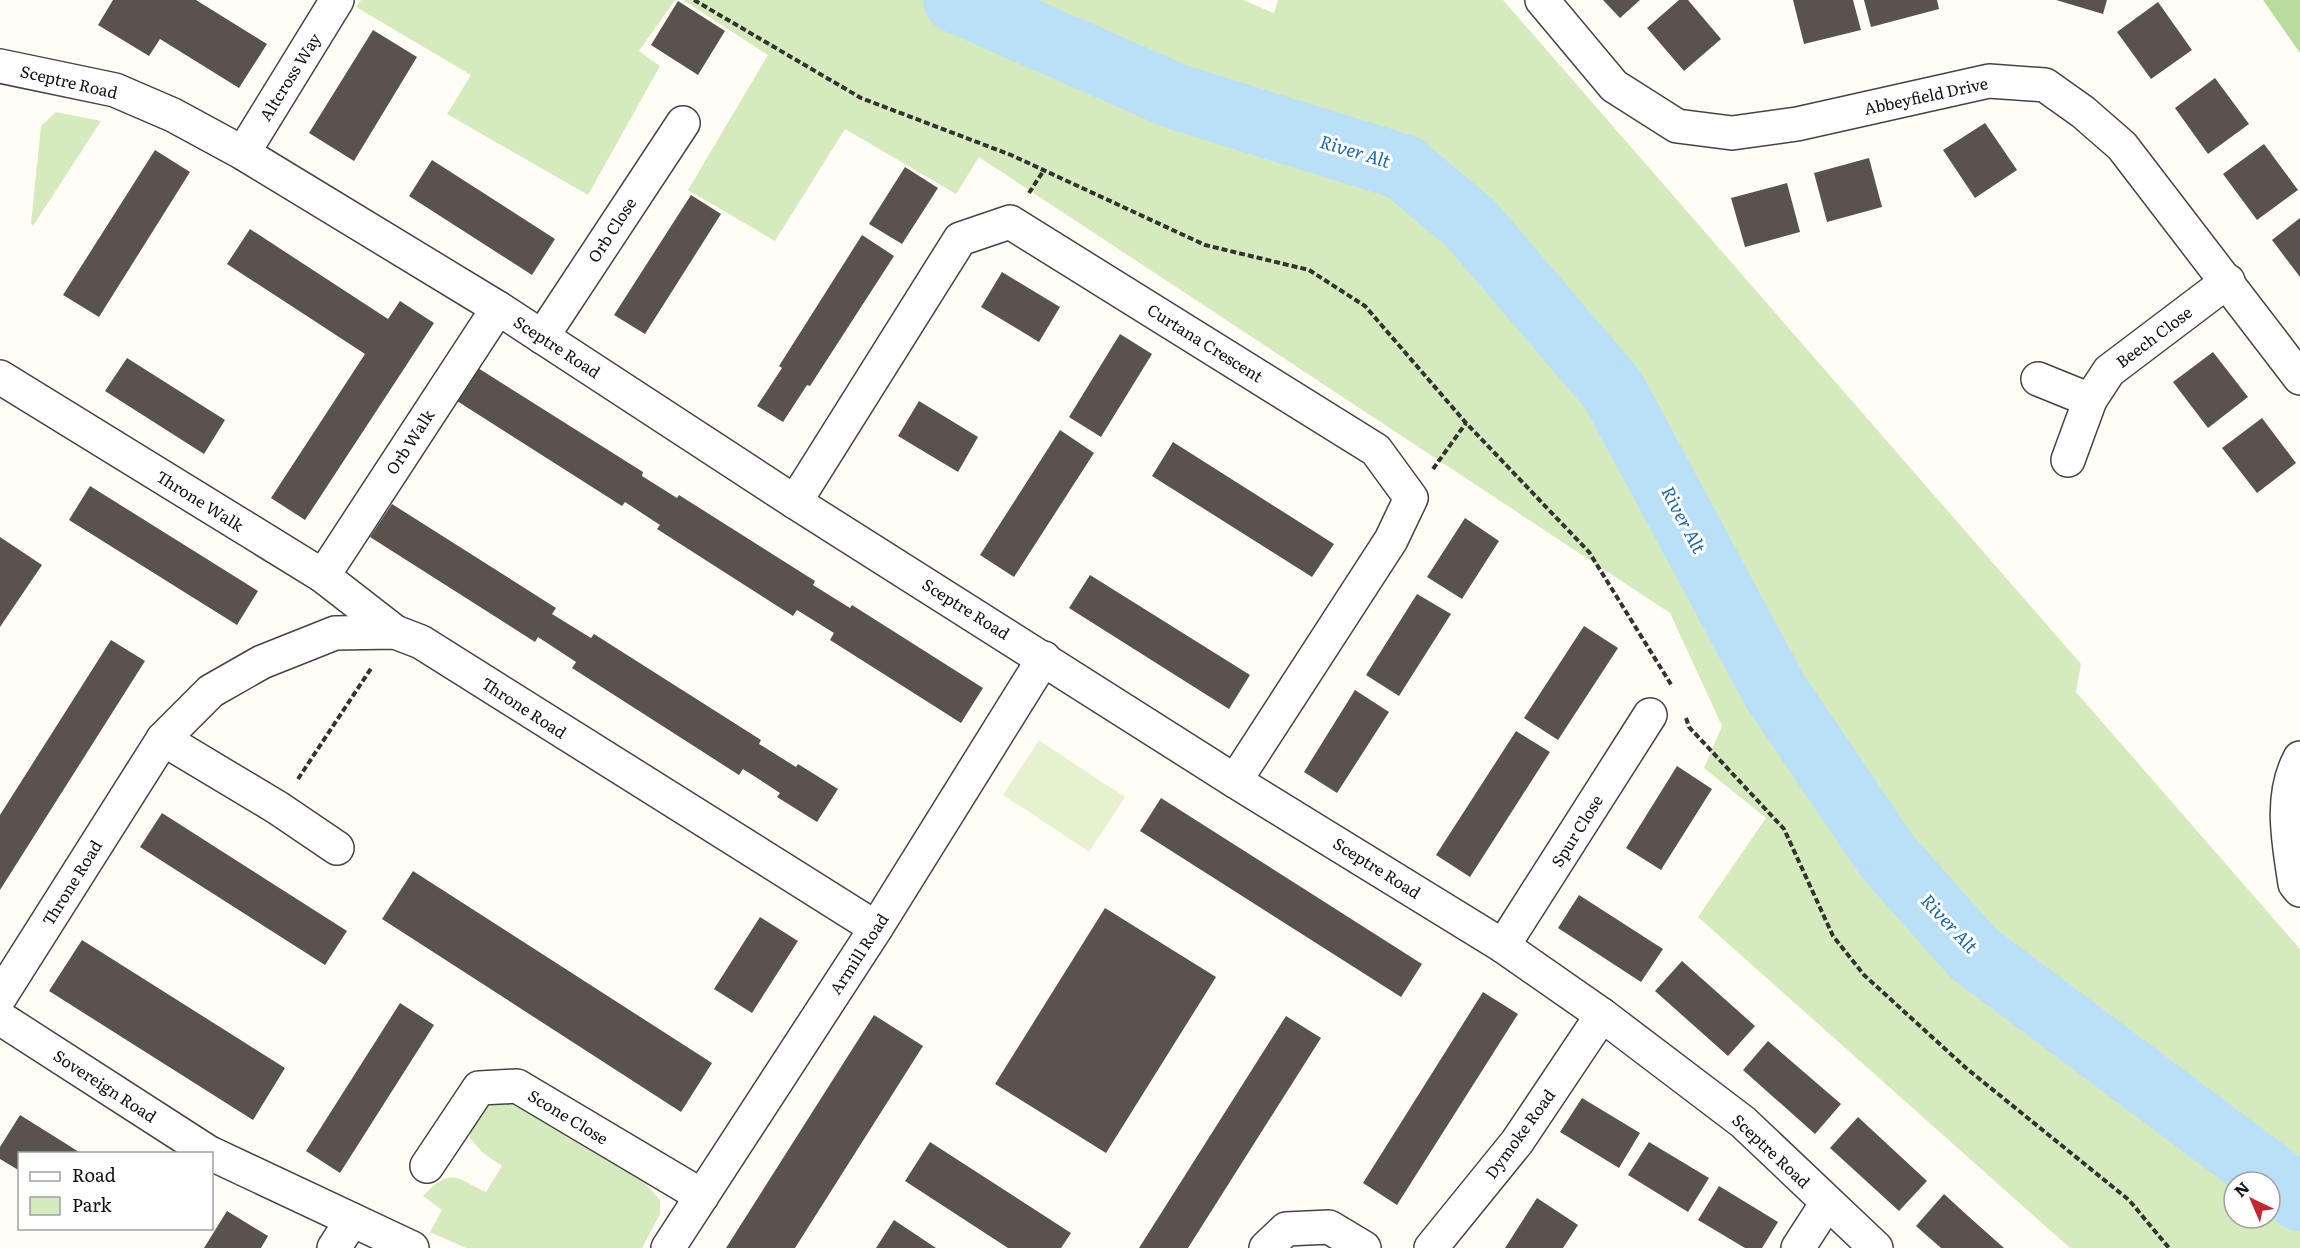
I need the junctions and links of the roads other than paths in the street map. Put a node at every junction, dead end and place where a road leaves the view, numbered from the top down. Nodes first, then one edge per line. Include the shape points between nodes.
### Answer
1 (337, 0) edge
2 (1542, 0) edge
3 (0, 66) edge
4 (683, 123) dead end
5 (243, 153) junction
6 (2228, 281) junction
7 (498, 308) junction
8 (542, 337) junction
9 (0, 377) edge
10 (2300, 378) edge
11 (2038, 379) dead end
12 (2090, 400) junction
13 (2068, 460) dead end
14 (795, 502) junction
15 (323, 576) junction
16 (395, 632) junction
17 (1044, 658) junction
18 (1650, 716) dead end
19 (163, 739) junction
20 (2300, 758) edge
21 (1235, 781) junction
22 (337, 848) dead end
23 (2300, 890) edge
24 (876, 928) junction
25 (1503, 946) junction
26 (0, 997) edge
27 (1602, 1015) junction
28 (0, 1018) edge
29 (208, 1152) edge
30 (213, 1155) edge
31 (427, 1166) dead end
32 (702, 1196) junction
33 (1827, 1203) junction
34 (352, 1220) junction
35 (334, 1248) edge
36 (412, 1248) edge
37 (668, 1248) edge
38 (1266, 1248) edge
39 (1364, 1248) edge
40 (1431, 1248) edge
41 (1798, 1248) edge
42 (1876, 1248) edge

1 - 5 street, Altcross Way
2 - 6 street, Abbeyfield Drive via 1614,86 1677,126 1732,133 1797,124 1989,81 2045,85 2122,146
3 - 5 street, Sceptre Road via 115,90 173,115
4 - 8 street, Orb Close
5 - 7 street, Sceptre Road
6 - 10 street, Abbeyfield Drive
6 - 12 street, Beech Close via 2109,371
7 - 8 street, Sceptre Road
7 - 15 street, Orb Walk
8 - 14 street, Sceptre Road
9 - 15 street, Throne Walk
11 - 12 street
12 - 13 street, Beech Close
14 - 17 street, Sceptre Road
14 - 21 street, Curtana Crescent via 960,239 1011,222 1376,450 1411,498 1391,540
15 - 16 street, Throne Walk
16 - 19 street, Throne Road via 335,633 262,662 211,691
16 - 24 street, Throne Road via 421,642
17 - 21 street, Sceptre Road
17 - 24 street, Armill Road
18 - 25 street, Spur Close
19 - 22 street
19 - 26 street, Throne Road
20 - 23 street via 2291,775 2286,826 2295,884
21 - 25 street, Sceptre Road
24 - 32 street, Armill Road
25 - 27 street, Sceptre Road
27 - 33 street, Sceptre Road via 1743,1122
27 - 40 street, Dymoke Road via 1517,1142
28 - 29 street, Sovereign Road
30 - 34 street, Sovereign Road
31 - 32 street, Scone Close via 478,1088 517,1086
32 - 37 street, Armill Road
33 - 41 street
33 - 42 street, Sceptre Road
34 - 35 street
34 - 36 street, Sovereign Road
38 - 39 street via 1286,1229 1329,1227

